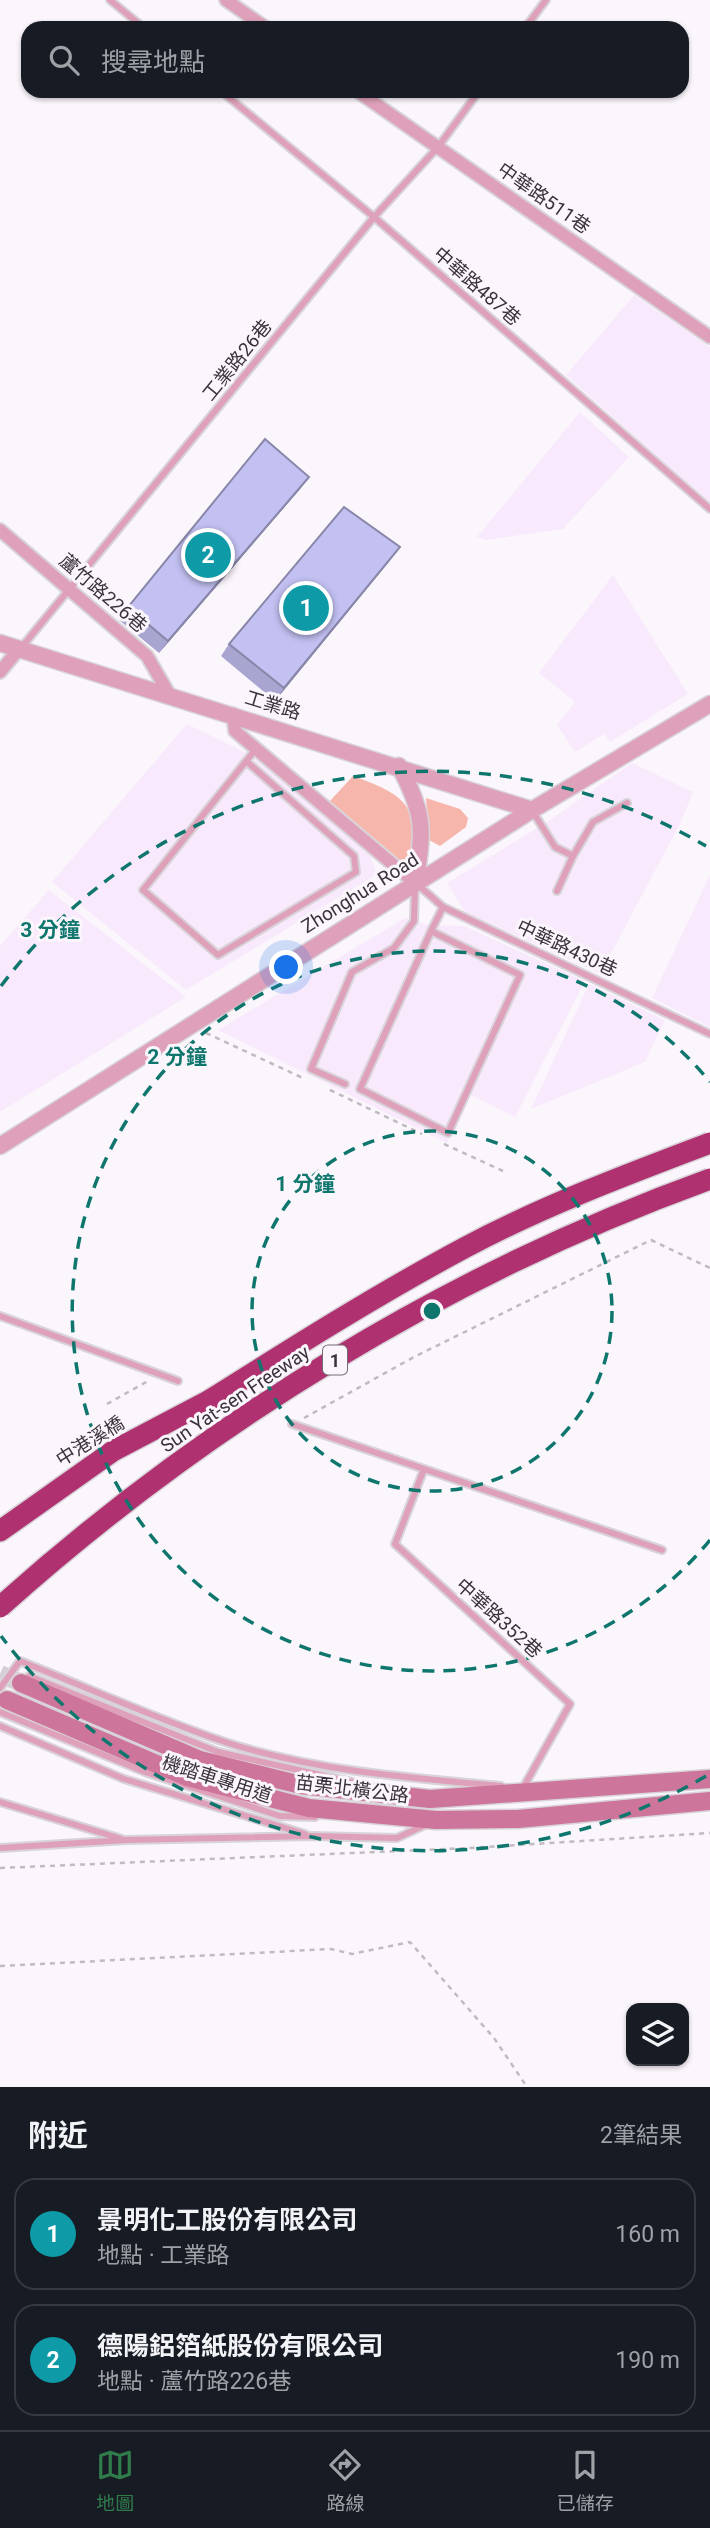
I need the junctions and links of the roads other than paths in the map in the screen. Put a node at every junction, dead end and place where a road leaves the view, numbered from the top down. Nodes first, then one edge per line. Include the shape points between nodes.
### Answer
1 (110, 0) edge
2 (226, 0) edge
3 (546, 0) edge
4 (136, 21) edge
5 (256, 21) edge
6 (530, 21) edge
7 (230, 98) edge
8 (367, 98) edge
9 (474, 98) edge
10 (438, 147) junction
11 (374, 217) junction
12 (710, 337) edge
13 (710, 509) edge
14 (0, 530) edge
15 (70, 589) junction
16 (0, 643) edge
17 (19, 649) junction
18 (0, 672) edge
19 (169, 694) junction
20 (710, 704) edge
21 (233, 714) junction
22 (256, 749) junction
23 (246, 761) junction
24 (398, 766) junction
25 (627, 803) dead end
26 (532, 810) junction
27 (573, 856) junction
28 (415, 883) junction
29 (557, 891) dead end
30 (443, 907) junction
31 (431, 931) junction
32 (710, 1034) edge
33 (345, 1084) dead end
34 (710, 1143) edge
35 (0, 1146) edge
36 (710, 1179) edge
37 (0, 1315) edge
38 (178, 1381) dead end
39 (211, 1400) joint
40 (292, 1424) road end
41 (424, 1469) junction
42 (0, 1531) edge
43 (662, 1550) dead end
44 (0, 1607) edge
45 (25, 1679) tunnel mouth
46 (2, 1700) edge
47 (0, 1726) edge
48 (710, 1779) edge
49 (523, 1788) junction
50 (562, 1792) junction
51 (710, 1801) edge
52 (0, 1802) edge
53 (565, 1815) junction
54 (436, 1820) junction
55 (311, 1836) junction
56 (126, 1840) junction
57 (0, 1848) edge

1 - 4 lane
2 - 5 street
3 - 6 lane
7 - 11 lane, 中華路487巷
8 - 10 street, 中華路511巷
9 - 10 lane, 工業路26巷
10 - 11 lane, 工業路26巷
10 - 12 street, 中華路511巷
11 - 13 lane, 中華路487巷
11 - 15 lane, 工業路26巷
14 - 15 street, 蘆竹路226巷
15 - 17 lane, 工業路26巷
15 - 19 street, 蘆竹路226巷 via 147,656
16 - 17 street, 工業路
17 - 18 street
17 - 19 street, 工業路
19 - 21 street, 工業路
20 - 26 street, Zhonghua Road
21 - 22 street via 235,731
21 - 24 street, 工業路
22 - 23 lane
22 - 28 street
23 - 23 lane via 143,890 218,955 356,872 354,856
24 - 26 street, 工業路
24 - 28 street via 416,798 422,826
25 - 27 lane via 593,822
26 - 27 lane via 555,846
26 - 28 street, Zhonghua Road
27 - 29 lane
28 - 30 lane, 中華路430巷
28 - 33 lane via 414,921 394,948 352,972 311,1069
28 - 35 street, Zhonghua Road
30 - 31 lane
30 - 32 lane, 中華路430巷
31 - 31 lane via 360,1089 448,1133 520,975
34 - 39 highway, Sun Yat-sen Freeway / 1, bridge via 630,1173 468,1246 333,1322
36 - 44 highway, Sun Yat-sen Freeway / 1, bridge via 561,1240 433,1303 307,1377 125,1501
37 - 38 lane
39 - 42 highway, 中港溪橋 via 113,1451
40 - 41 lane
41 - 43 lane
41 - 49 lane, 中華路352巷 via 395,1544 570,1704
45 - 50 main road, 苗栗北橫公路 via 200,1760 301,1785 429,1799
46 - 49 lane via 20,1661 230,1743 345,1768
46 - 54 main road, 苗栗北橫公路 via 187,1777 309,1808
47 - 55 lane via 124,1779
48 - 50 main road, 苗栗北橫公路
49 - 50 lane
50 - 53 main road
51 - 53 main road, 苗栗北橫公路
52 - 56 lane
53 - 54 main road, 苗栗北橫公路
54 - 55 lane via 397,1838
55 - 56 lane
56 - 57 lane

